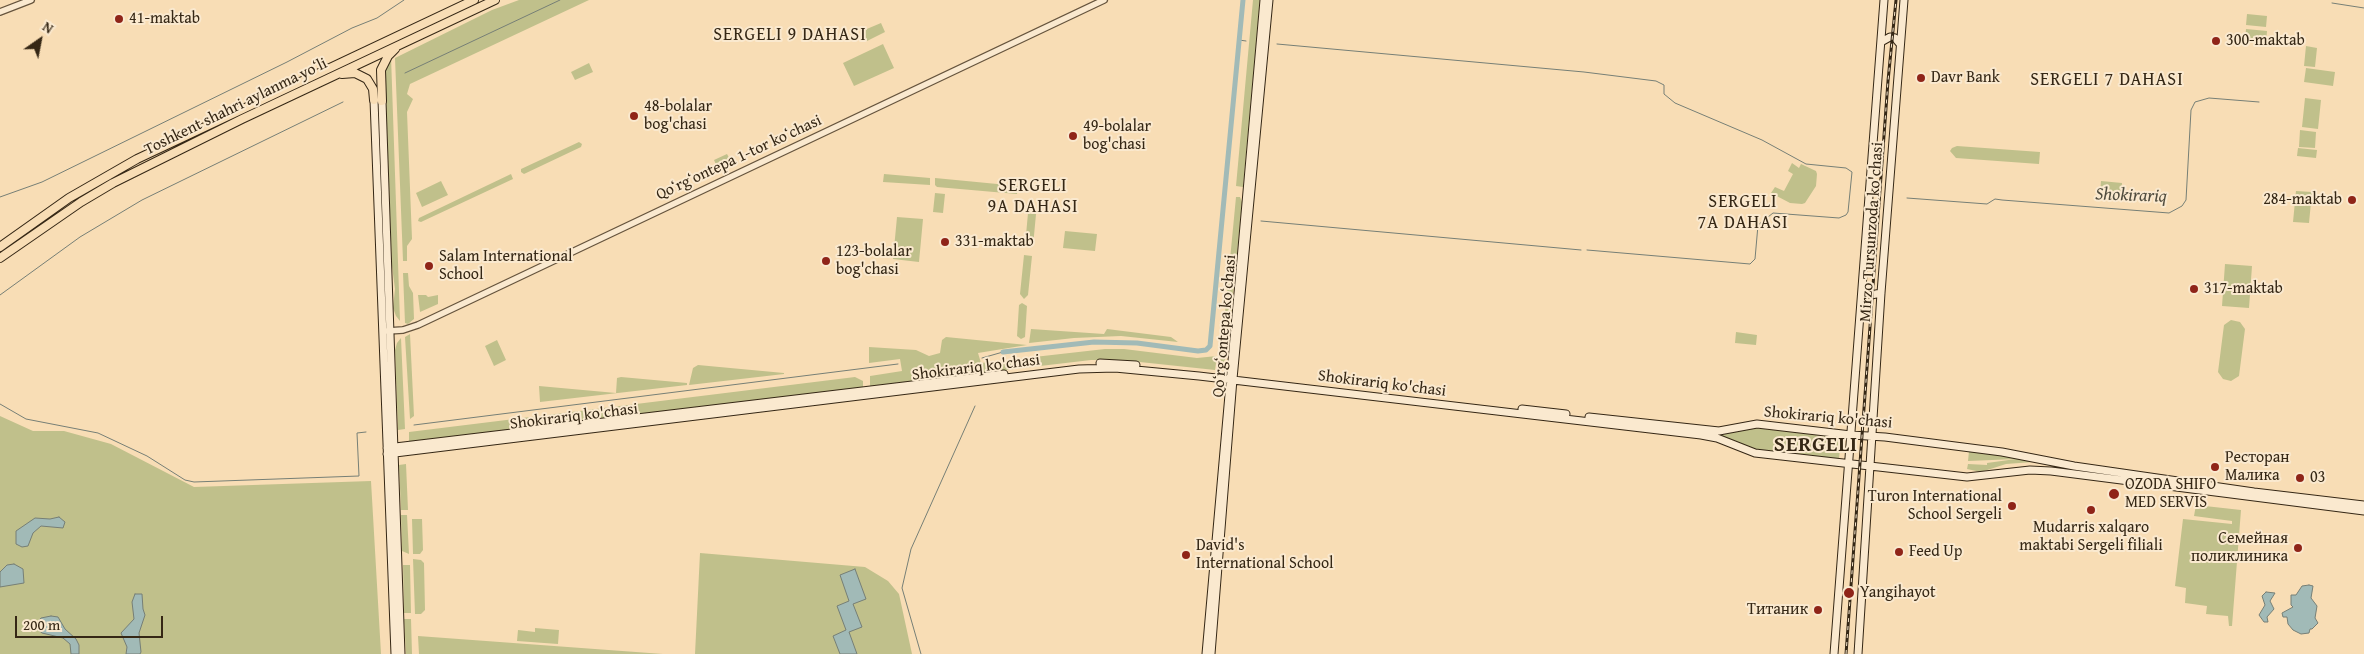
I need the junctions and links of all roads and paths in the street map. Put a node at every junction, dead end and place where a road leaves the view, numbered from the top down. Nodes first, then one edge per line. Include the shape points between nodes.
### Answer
1 (31, 0) edge
2 (474, 0) edge
3 (495, 0) edge
4 (1104, 0) edge
5 (1264, 0) edge
6 (1269, 0) edge
7 (1884, 0) edge
8 (1904, 0) edge
9 (0, 12) edge
10 (404, 42) junction
11 (1881, 42) junction
12 (1900, 44) junction
13 (332, 76) junction
14 (378, 100) junction
15 (238, 111) junction
16 (242, 119) junction
17 (0, 246) edge
18 (0, 258) edge
19 (1863, 289) junction
20 (1881, 293) junction
21 (386, 331) junction
22 (1231, 378) junction
23 (1851, 435) junction
24 (1872, 436) junction
25 (391, 451) junction
26 (1848, 464) junction
27 (1870, 466) junction
28 (2254, 495) junction
29 (2364, 505) edge
30 (2364, 511) edge
31 (395, 654) edge
32 (402, 654) edge
33 (1206, 654) edge
34 (1211, 654) edge
35 (1834, 654) edge
36 (1858, 654) edge

1 - 9 street
2 - 15 highway, Toshkent shahri aylanma yoʻli
3 - 10 highway, Toshkent shahri aylanma yoʻli
4 - 21 street, Qoʻrgʻontepa 1-tor koʻchasi via 427,320 404,330
5 - 22 main road, Qoʻrgʻontepa koʻchasi
6 - 22 main road, Qoʻrgʻontepa koʻchasi
7 - 11 main road, Mirzo Tursunzoda ko'chasi
8 - 12 main road, Mirzo Tursunzoda ko'chasi
10 - 13 highway, Toshkent shahri aylanma yoʻli
10 - 14 highway via 382,66
11 - 12 main road via 1890,37
11 - 19 main road, Mirzo Tursunzoda ko'chasi
12 - 20 main road, Mirzo Tursunzoda ko'chasi
13 - 14 highway via 361,75 370,83
13 - 16 highway, Toshkent shahri aylanma yoʻli
14 - 21 main road
15 - 16 highway via 243,113
15 - 17 highway, Toshkent shahri aylanma yoʻli via 106,176
16 - 18 highway, Toshkent shahri aylanma yoʻli via 112,183
19 - 20 main road via 1871,295
19 - 23 main road, Mirzo Tursunzoda ko'chasi
20 - 24 main road, Mirzo Tursunzoda ko'chasi
21 - 25 main road
22 - 23 main road, Shokirariq ko'chasi via 1702,430 1718,431 1757,424
22 - 25 main road, Shokirariq ko'chasi via 1132,364 1089,364
22 - 26 main road, Shokirariq ko'chasi via 1701,435 1755,453
22 - 33 main road, Qoʻrgʻontepa koʻchasi
22 - 34 main road, Qoʻrgʻontepa koʻchasi
23 - 24 main road, Shokirariq ko'chasi
23 - 26 main road, Mirzo Tursunzoda ko'chasi
24 - 27 main road, Mirzo Tursunzoda ko'chasi
24 - 28 main road, Shokirariq ko'chasi via 2002,452
25 - 31 main road
25 - 32 main road
26 - 27 main road, Shokirariq ko'chasi
26 - 35 main road, Mirzo Tursunzoda ko'chasi
27 - 28 main road, Shokirariq ko'chasi via 1967,477 2051,471
27 - 36 main road, Mirzo Tursunzoda ko'chasi
28 - 29 main road, Shokirariq ko'chasi
28 - 30 main road, Shokirariq ko'chasi

